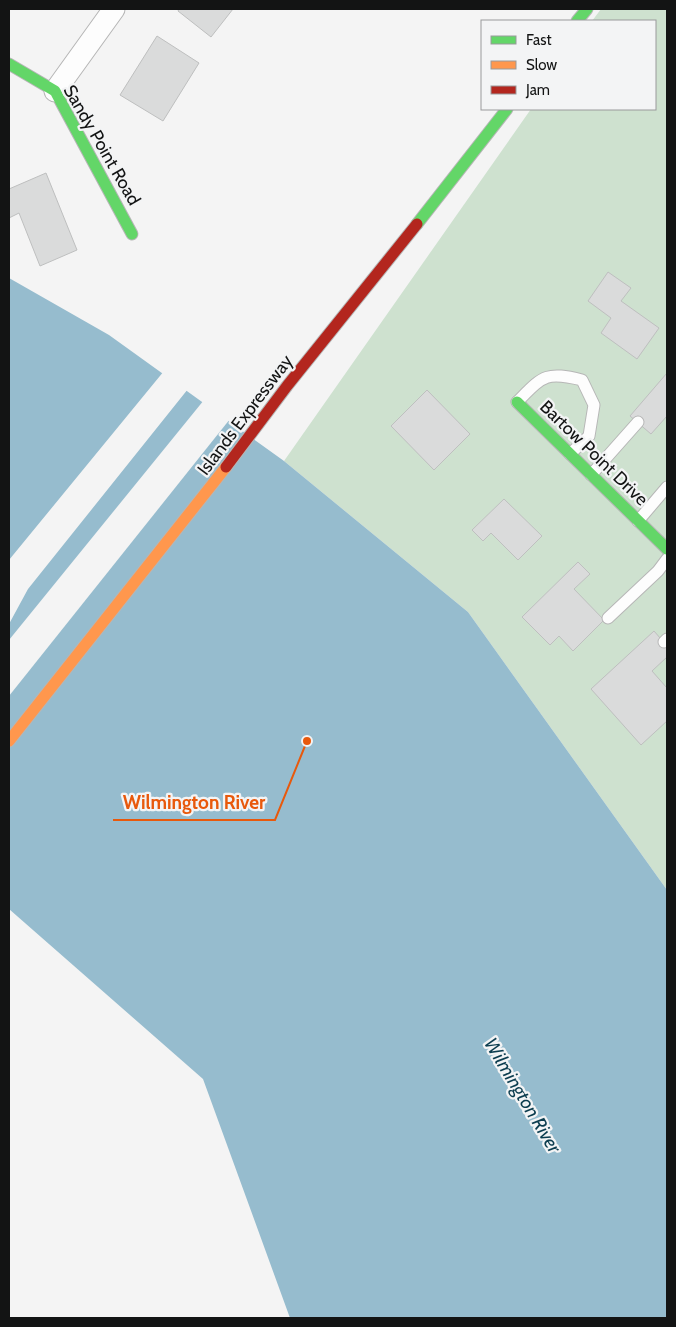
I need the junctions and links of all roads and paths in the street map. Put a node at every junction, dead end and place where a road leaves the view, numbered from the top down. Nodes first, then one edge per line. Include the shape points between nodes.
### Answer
1 (114, 9) edge
2 (587, 9) edge
3 (578, 20) edge
4 (9, 64) edge
5 (55, 91) junction
6 (506, 110) edge
7 (132, 234) dead end
8 (517, 402) joint
9 (638, 422) dead end
10 (570, 454) junction
11 (591, 475) junction
12 (667, 487) edge
13 (638, 521) junction
14 (667, 549) edge
15 (667, 559) edge
16 (608, 618) dead end
17 (9, 741) edge

1 - 5 street
2 - 3 main road
4 - 5 main road, Sandy Point Road
5 - 7 main road, Sandy Point Road
6 - 17 main road, Islands Expressway via 287,386 193,512
8 - 10 main road, Bartow Point Drive
8 - 10 lane via 537,382 556,374 582,380 594,405 591,428 589,436
9 - 11 lane
10 - 11 main road, Bartow Point Drive
11 - 13 main road, Bartow Point Drive
12 - 13 lane
13 - 14 main road, Bartow Point Drive
15 - 16 lane

